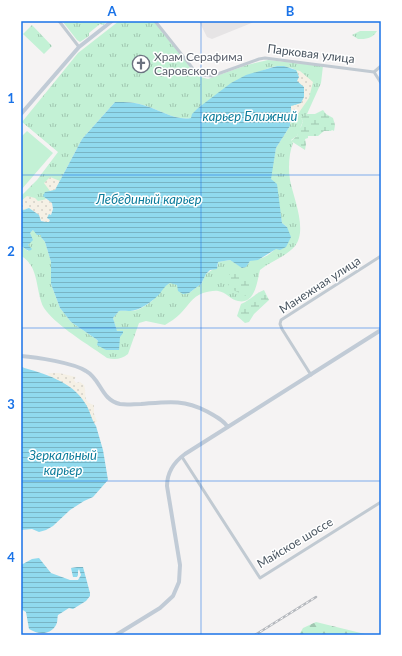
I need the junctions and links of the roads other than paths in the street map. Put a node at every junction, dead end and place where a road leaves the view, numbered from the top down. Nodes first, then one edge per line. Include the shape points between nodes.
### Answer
1 (59, 21) edge
2 (112, 21) edge
3 (155, 21) edge
4 (79, 47) junction
5 (381, 66) edge
6 (374, 72) junction
7 (381, 83) edge
8 (21, 114) edge
9 (381, 256) edge
10 (381, 330) edge
11 (21, 356) edge
12 (311, 375) junction
13 (228, 427) junction
14 (182, 457) junction
15 (381, 502) edge
16 (116, 635) edge

1 - 4 street
2 - 4 street
3 - 6 street, Парковая улица via 194,70 202,76 212,76 265,58
4 - 8 street
5 - 6 street
6 - 7 street
9 - 12 street, Манежная улица via 281,320 282,329
10 - 12 street
11 - 13 street via 86,371 105,396 115,402 127,404 177,401 192,404 223,420
12 - 13 street
13 - 14 street
14 - 15 street, Майское шоссе via 260,578
14 - 16 street via 173,464 168,480 180,565 179,582 173,596 160,608

